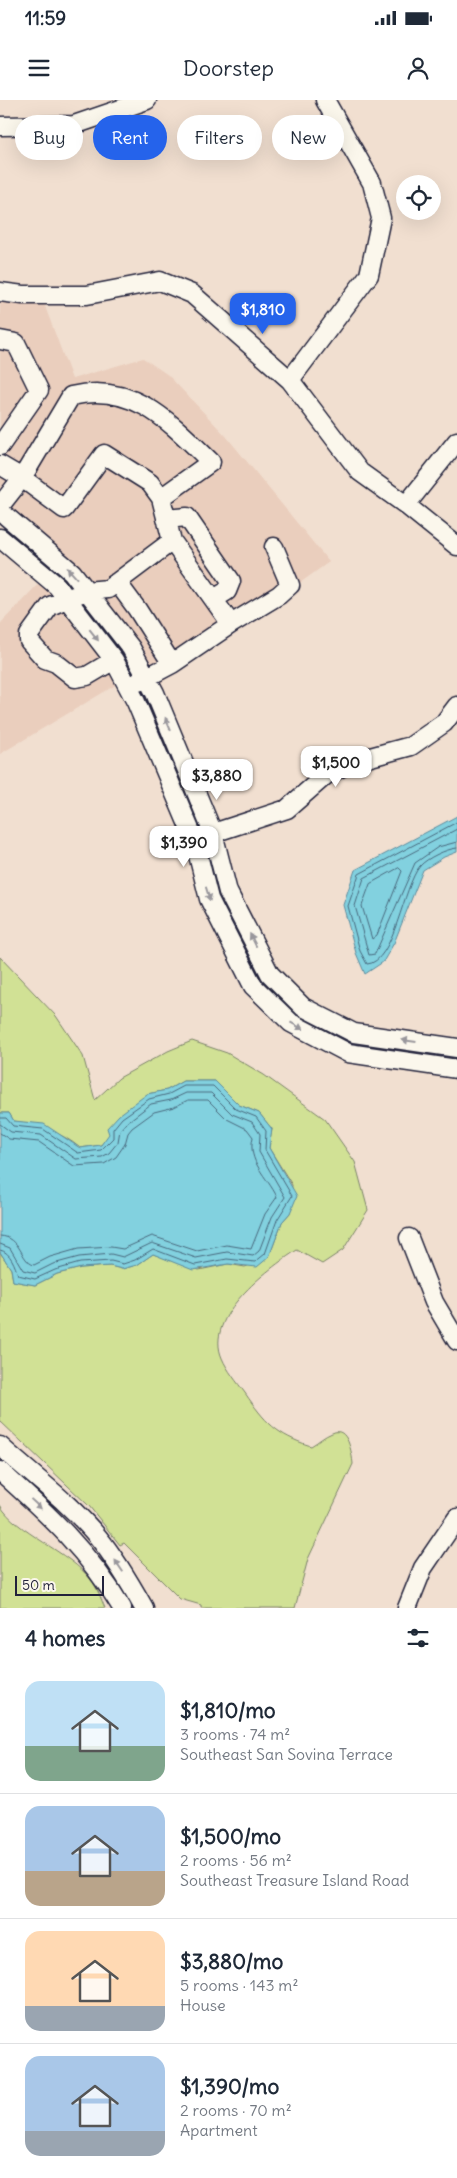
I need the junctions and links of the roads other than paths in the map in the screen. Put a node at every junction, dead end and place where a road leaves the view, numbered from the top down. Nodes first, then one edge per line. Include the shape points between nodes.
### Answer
1 (147, 100) edge
2 (326, 100) edge
3 (0, 126) edge
4 (0, 292) edge
5 (0, 340) edge
6 (290, 380) junction
7 (457, 441) edge
8 (0, 446) edge
9 (0, 465) edge
10 (22, 478) junction
11 (161, 498) junction
12 (406, 505) junction
13 (0, 506) edge
14 (0, 511) edge
15 (166, 519) junction
16 (0, 538) edge
17 (172, 541) junction
18 (457, 546) edge
19 (274, 547) dead end
20 (117, 582) junction
21 (86, 591) junction
22 (66, 598) junction
23 (214, 599) junction
24 (231, 624) junction
25 (114, 660) junction
26 (172, 664) junction
27 (147, 678) junction
28 (128, 686) junction
29 (457, 706) edge
30 (213, 833) junction
31 (194, 839) junction
32 (270, 974) junction
33 (253, 986) junction
34 (457, 1048) edge
35 (457, 1069) edge
36 (408, 1238) dead end
37 (457, 1341) edge
38 (0, 1446) edge
39 (0, 1471) edge
40 (457, 1518) edge
41 (122, 1608) edge
42 (144, 1608) edge
43 (407, 1608) edge

1 - 3 street via 74,125
2 - 6 street via 372,183 381,218 369,275
4 - 6 street via 87,295 160,281 192,294
5 - 8 street via 16,343 39,390
6 - 12 street via 360,472
7 - 12 street
9 - 10 street
10 - 11 street via 64,509 104,454 150,483
10 - 11 street via 71,396 89,392 114,393 138,402 170,422 211,462
10 - 13 street
11 - 15 street
12 - 18 street
21 -> 14 street via 72,572
15 - 17 street
15 - 23 street via 187,517 231,581 227,591
16 - 22 street via 57,586
17 - 20 street
17 - 23 street
19 - 24 street via 290,585 280,595
20 - 21 street via 108,589
20 - 26 street
21 - 22 street
21 - 27 street via 131,648
22 -> 25 street
22 - 25 street via 50,606 29,635 29,640 45,659 56,662 75,678 88,676
23 - 24 street
24 - 26 street
25 - 28 street
26 - 27 street
27 - 28 street
30 -> 27 street
28 - 31 street
29 - 30 street via 444,723 411,746 352,762 326,775 287,808
30 - 31 street
32 -> 30 street via 228,892
31 -> 33 street via 209,899
32 - 33 street
34 -> 32 street via 354,1033 303,1007
33 -> 35 street via 291,1023 348,1053
36 - 37 street via 434,1302
42 -> 38 street via 97,1536
39 -> 41 street via 82,1550 103,1576
40 - 43 street via 423,1568

